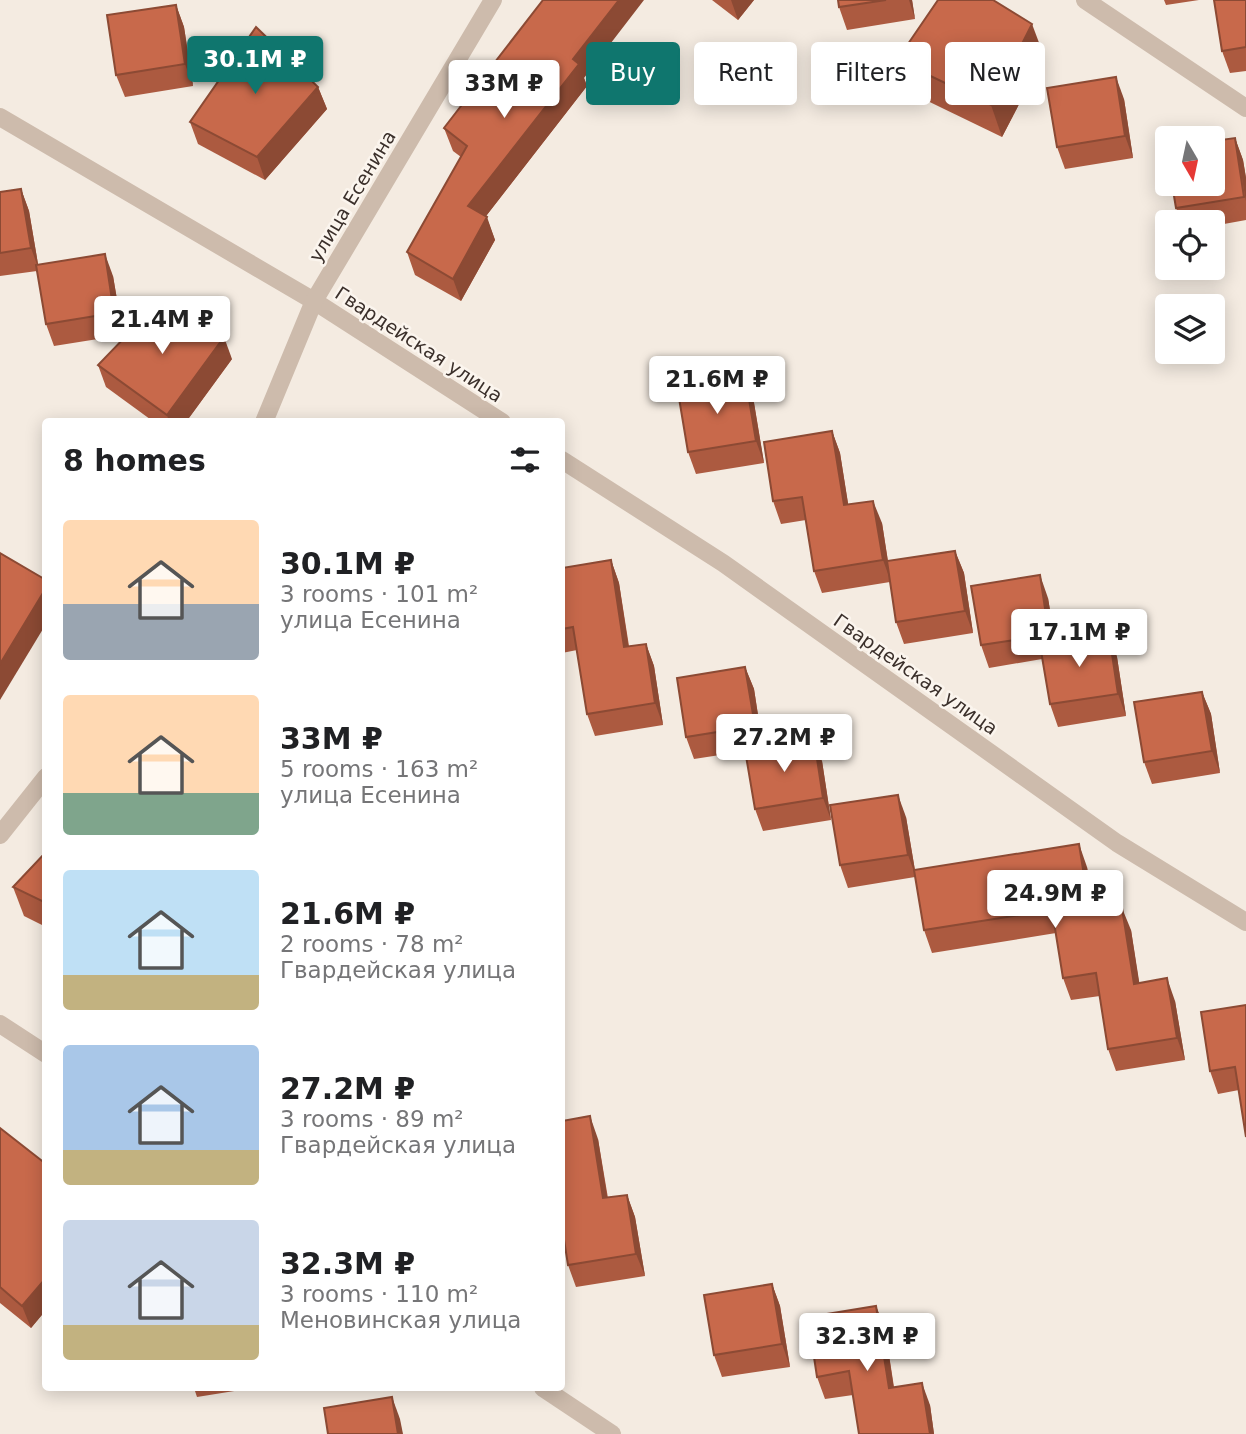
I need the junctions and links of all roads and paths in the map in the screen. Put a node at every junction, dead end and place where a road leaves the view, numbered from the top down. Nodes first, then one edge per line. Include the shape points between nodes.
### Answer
1 (493, 0) edge
2 (1086, 0) edge
3 (1246, 108) edge
4 (0, 117) edge
5 (314, 301) junction
6 (266, 418) edge
7 (496, 418) edge
8 (565, 462) edge
9 (42, 782) edge
10 (0, 835) edge
11 (1246, 922) edge
12 (0, 1024) edge
13 (42, 1051) edge
14 (548, 1391) edge
15 (612, 1434) edge

1 - 5 street, улица Есенина
2 - 3 street
4 - 5 street, Гвардейская улица
5 - 6 street, улица Есенина
5 - 7 street, Гвардейская улица
8 - 11 street, Гвардейская улица via 723,563 1117,843
9 - 10 street
12 - 13 street
14 - 15 street

